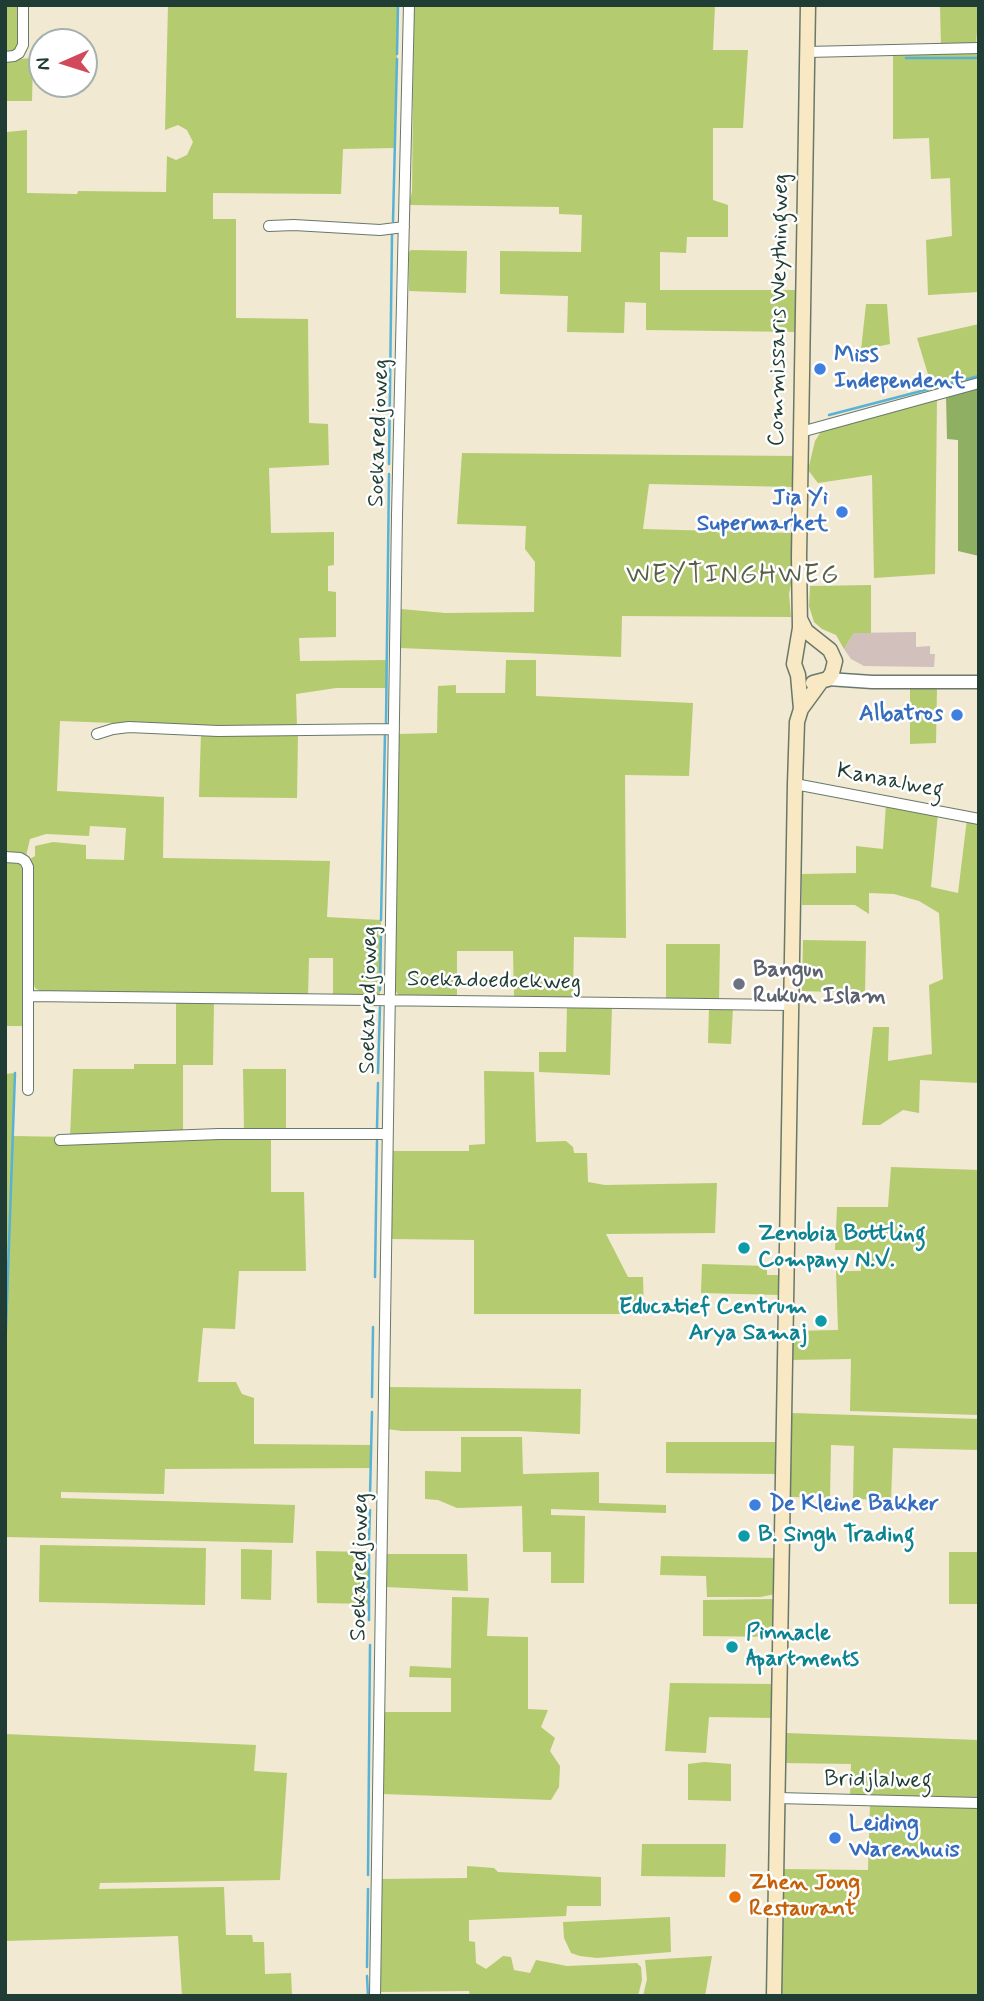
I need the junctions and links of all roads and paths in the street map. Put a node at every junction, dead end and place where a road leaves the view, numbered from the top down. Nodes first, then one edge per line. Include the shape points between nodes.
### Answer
1 (23, 5) edge
2 (409, 5) edge
3 (808, 5) edge
4 (979, 48) edge
5 (807, 52) junction
6 (5, 57) edge
7 (270, 226) dead end
8 (404, 226) junction
9 (979, 383) edge
10 (801, 432) junction
11 (799, 615) junction
12 (819, 643) junction
13 (797, 652) junction
14 (834, 657) junction
15 (798, 675) junction
16 (824, 681) junction
17 (872, 682) junction
18 (979, 682) edge
19 (801, 709) junction
20 (394, 729) junction
21 (97, 734) dead end
22 (794, 785) junction
23 (979, 819) edge
24 (5, 857) edge
25 (29, 996) junction
26 (389, 1000) junction
27 (791, 1005) junction
28 (28, 1090) dead end
29 (387, 1134) junction
30 (60, 1140) dead end
31 (777, 1798) junction
32 (979, 1803) edge
33 (375, 1996) edge
34 (774, 1996) edge

1 - 6 street via 23,45 14,57
2 - 8 street, Soekaredjoweg
3 - 5 main road, Commissaris Weythingweg
4 - 5 street
5 - 10 main road, Commissaris Weythingweg
7 - 8 street via 380,230
8 - 20 street, Soekaredjoweg
9 - 10 street
10 - 11 main road, Commissaris Weythingweg
11 - 12 main road via 806,631
11 - 13 main road, Commissaris Weythingweg
12 - 13 main road via 807,644
12 - 14 main road
13 - 15 main road via 794,664
14 - 16 main road via 834,667
14 - 17 street via 848,672
15 - 16 main road via 812,684
15 - 19 main road
16 - 17 street
16 - 19 main road
17 - 18 street
19 - 22 main road
20 - 21 street via 129,727
20 - 26 street, Soekaredjoweg
22 - 23 street, Kanaalweg
22 - 27 main road
24 - 25 street via 20,858 28,867
25 - 26 street, Soekadoedoekweg
25 - 28 street
26 - 27 street, Soekadoedoekweg
26 - 29 street, Soekaredjoweg
27 - 31 main road
29 - 30 street
29 - 33 street, Soekaredjoweg
31 - 32 street, Bridjlalweg
31 - 34 main road

